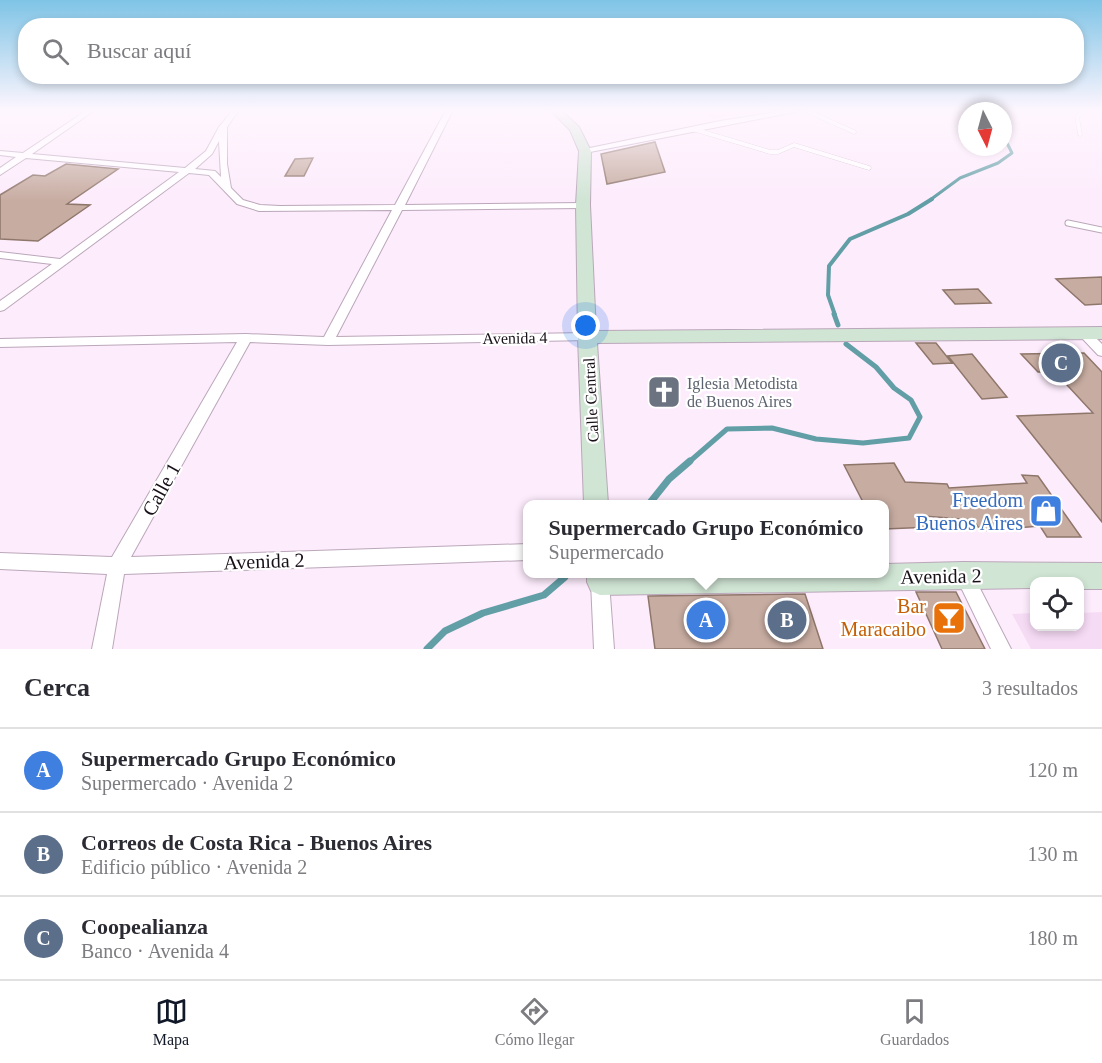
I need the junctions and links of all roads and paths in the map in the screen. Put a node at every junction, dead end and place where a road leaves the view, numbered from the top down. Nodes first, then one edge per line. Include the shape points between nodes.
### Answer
1 (48, 140) edge
2 (216, 140) edge
3 (223, 140) edge
4 (434, 140) edge
5 (580, 140) edge
6 (638, 140) edge
7 (729, 140) edge
8 (585, 151) junction
9 (0, 153) edge
10 (25, 156) junction
11 (869, 168) dead end
12 (187, 171) junction
13 (0, 172) edge
14 (227, 188) junction
15 (584, 205) junction
16 (398, 207) junction
17 (1068, 223) dead end
18 (1102, 230) edge
19 (0, 255) edge
20 (62, 262) junction
21 (0, 307) edge
22 (1093, 333) edge
23 (587, 337) junction
24 (246, 338) junction
25 (328, 341) junction
26 (0, 344) edge
27 (1102, 352) edge
28 (597, 500) edge
29 (523, 552) edge
30 (0, 561) edge
31 (117, 566) junction
32 (963, 575) junction
33 (889, 576) edge
34 (1102, 576) edge
35 (600, 578) edge
36 (102, 649) edge
37 (604, 649) edge
38 (1001, 649) edge

1 - 10 street
2 - 12 street via 209,152
3 - 14 street
4 - 16 street
5 - 8 street
6 - 8 street
7 - 11 lane via 763,151 778,152 794,145
8 - 15 street, Calle Central
9 - 10 street
10 - 12 street
10 - 13 street
12 - 14 street via 212,173
12 - 20 street
14 - 16 street via 240,202 259,208
15 - 16 street
15 - 23 street, Calle Central
16 - 25 street
17 - 18 lane
19 - 20 street
20 - 21 street
22 - 23 street, Avenida 4
22 - 27 street
23 - 25 street, Avenida 4
23 - 28 street, Calle Central
24 - 25 street, Avenida 4
24 - 26 street, Avenida 4
24 - 31 street, Calle 1
29 - 31 street, Avenida 2
30 - 31 street, Avenida 2
31 - 36 street, Calle 1
32 - 33 street, Avenida 2
32 - 34 street, Avenida 2
32 - 38 street
35 - 37 street

